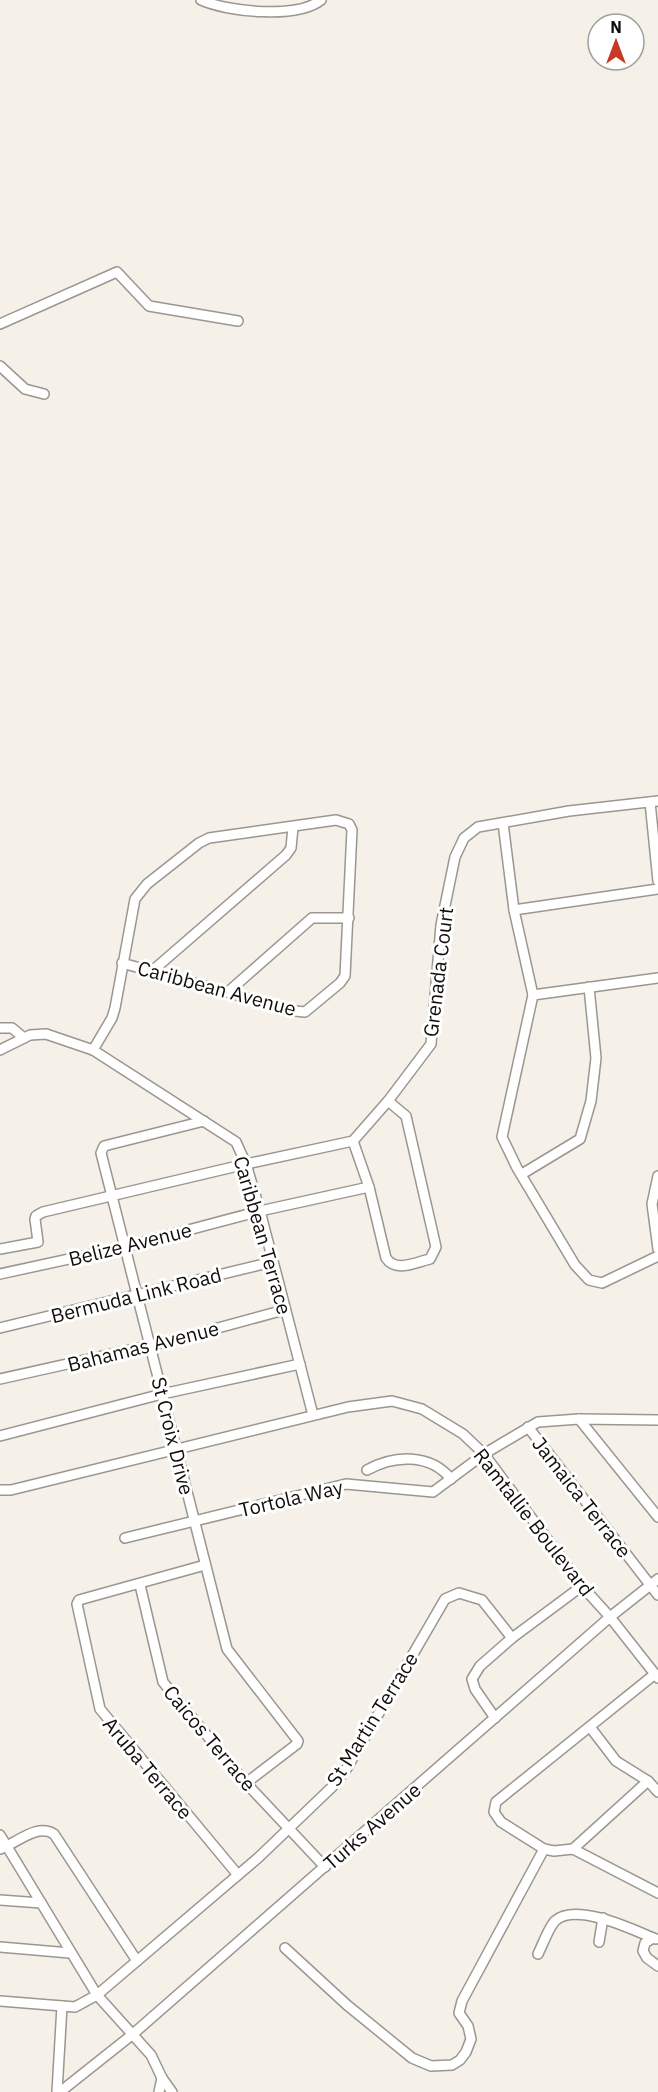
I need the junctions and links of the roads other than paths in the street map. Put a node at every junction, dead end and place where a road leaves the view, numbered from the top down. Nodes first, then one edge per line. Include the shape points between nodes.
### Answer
1 (201, 0) edge
2 (321, 0) edge
3 (238, 321) dead end
4 (0, 324) edge
5 (0, 366) edge
6 (44, 394) dead end
7 (654, 802) edge
8 (503, 823) junction
9 (293, 827) junction
10 (658, 881) edge
11 (658, 889) edge
12 (514, 910) junction
13 (349, 918) junction
14 (122, 963) junction
15 (152, 972) junction
16 (658, 978) edge
17 (589, 987) junction
18 (228, 992) junction
19 (533, 995) junction
20 (0, 1029) edge
21 (24, 1038) junction
22 (0, 1050) edge
23 (93, 1050) junction
24 (388, 1101) junction
25 (204, 1121) junction
26 (353, 1141) junction
27 (246, 1164) junction
28 (522, 1174) junction
29 (658, 1176) edge
30 (369, 1187) junction
31 (111, 1196) junction
32 (260, 1211) junction
33 (124, 1247) junction
34 (0, 1249) edge
35 (658, 1249) edge
36 (658, 1256) edge
37 (272, 1262) junction
38 (0, 1274) edge
39 (136, 1295) junction
40 (284, 1310) junction
41 (0, 1328) edge
42 (149, 1346) junction
43 (300, 1364) junction
44 (0, 1379) edge
45 (162, 1394) junction
46 (313, 1415) junction
47 (579, 1419) junction
48 (658, 1420) edge
49 (528, 1427) junction
50 (0, 1436) edge
51 (176, 1449) junction
52 (484, 1454) junction
53 (368, 1470) dead end
54 (451, 1479) junction
55 (0, 1490) edge
56 (658, 1517) edge
57 (194, 1520) junction
58 (125, 1538) dead end
59 (205, 1565) junction
60 (654, 1582) edge
61 (140, 1585) junction
62 (582, 1586) junction
63 (658, 1595) edge
64 (610, 1617) junction
65 (512, 1638) junction
66 (657, 1676) edge
67 (495, 1718) junction
68 (590, 1727) junction
69 (648, 1781) junction
70 (246, 1783) junction
71 (658, 1792) edge
72 (288, 1829) junction
73 (0, 1835) edge
74 (4, 1848) edge
75 (544, 1849) junction
76 (573, 1849) junction
77 (325, 1867) junction
78 (238, 1875) junction
79 (658, 1893) edge
80 (0, 1900) edge
81 (41, 1903) junction
82 (603, 1918) junction
83 (655, 1939) edge
84 (599, 1942) dead end
85 (0, 1947) edge
86 (285, 1948) dead end
87 (70, 1953) junction
88 (538, 1954) dead end
89 (137, 1961) junction
90 (656, 1962) edge
91 (99, 1994) junction
92 (0, 2001) edge
93 (62, 2006) junction
94 (133, 2034) junction
95 (162, 2078) junction
96 (58, 2092) edge
97 (159, 2092) edge
98 (172, 2092) edge

1 - 2 street via 216,6 265,11 303,9
3 - 4 street via 149,306 117,272
5 - 6 street via 25,389
7 - 8 street, Grenada Court
7 - 10 street
8 - 12 street
8 - 24 street, Grenada Court via 478,827 464,838 455,857 441,926 431,1044
9 - 13 street, Caribbean Avenue via 336,820 349,824 353,838
9 - 14 street, Caribbean Avenue via 209,838 147,884 135,899
9 - 15 street via 291,848 286,855
11 - 12 street
12 - 19 street
13 - 18 street via 312,918
13 - 18 street, Caribbean Avenue via 345,976 312,1007 295,1011
14 - 15 street, Caribbean Avenue
14 - 23 street, Caribbean Avenue via 112,1018
15 - 18 street, Caribbean Avenue
16 - 17 street
17 - 19 street
17 - 28 street via 596,1058 591,1101 580,1139
19 - 28 street via 502,1137
20 - 21 street via 12,1028
21 - 22 street, Caribbean Terrace
21 - 23 street, Caribbean Terrace via 46,1034
23 - 25 street, Caribbean Terrace
24 - 26 street, Grenada Court
24 - 30 street via 406,1116 436,1247 430,1258 402,1266 390,1263
25 - 27 street, Caribbean Terrace via 236,1142
25 - 31 street, St Croix Drive via 104,1146 100,1153
26 - 27 street
26 - 30 street
27 - 31 street
27 - 32 street, Caribbean Terrace
28 - 36 street via 574,1265 589,1280 602,1282
29 - 35 street via 652,1204
30 - 32 street, Belize Avenue
31 - 33 street, St Croix Drive
31 - 34 street via 43,1212 35,1219 38,1242
32 - 33 street, Belize Avenue
32 - 37 street, Caribbean Terrace
33 - 38 street, Belize Avenue
33 - 39 street, St Croix Drive
37 - 39 street, Bermuda Link Road
37 - 40 street, Caribbean Terrace
39 - 41 street, Bermuda Link Road
39 - 42 street, St Croix Drive
40 - 42 street, Bahamas Avenue
40 - 43 street, Caribbean Terrace
42 - 44 street, Bahamas Avenue
42 - 45 street, St Croix Drive
43 - 45 street
43 - 46 street, Caribbean Terrace
45 - 50 street
45 - 51 street, St Croix Drive
46 - 51 street, Ramtallie Boulevard
46 - 52 street, Ramtallie Boulevard via 392,1401 422,1409 463,1434
47 - 48 street, Tortola Way
47 - 49 street, Tortola Way via 538,1422
47 - 56 street
49 - 52 street, Tortola Way
49 - 60 street, Jamaica Terrace
51 - 55 street, Ramtallie Boulevard
51 - 57 street, St Croix Drive
52 - 54 street, Tortola Way
52 - 62 street, Ramtallie Boulevard
53 - 54 street via 392,1459 424,1461
54 - 57 street, Tortola Way via 433,1492 346,1484
57 - 58 street, Tortola Way
57 - 59 street, St Croix Drive
59 - 61 street, Aruba Terrace
59 - 70 street, St Croix Drive via 227,1649 298,1741
60 - 63 street, Jamaica Terrace
60 - 64 street, Turks Avenue
61 - 70 street, Caicos Terrace via 163,1682
61 - 78 street, Aruba Terrace via 77,1602 100,1709
62 - 64 street, Ramtallie Boulevard
62 - 65 street
64 - 66 street, Ramtallie Boulevard
64 - 67 street, Turks Avenue
65 - 67 street via 480,1666 472,1679
65 - 72 street, St Martin Terrace via 482,1600 459,1593 444,1599 346,1768 332,1788
66 - 68 street
67 - 77 street, Turks Avenue
68 - 69 street via 616,1761
68 - 75 street via 496,1802 494,1812 501,1822
69 - 71 street
69 - 76 street
70 - 72 street, Caicos Terrace
72 - 77 street, Caicos Terrace
72 - 78 street, St Martin Terrace
73 - 74 street
74 - 81 street
74 - 89 street via 39,1830 54,1834
75 - 76 street
75 - 86 street via 462,2001 459,2013 471,2039 466,2052 452,2065 431,2066 412,2058
76 - 79 street
77 - 94 street, Turks Avenue
78 - 89 street, St Martin Terrace
80 - 81 street
81 - 87 street
82 - 83 street
82 - 84 street
82 - 88 street via 564,1916 555,1921
83 - 90 street via 645,1943 643,1951
85 - 87 street
87 - 91 street
89 - 91 street, St Martin Terrace
91 - 93 street, St Martin Terrace via 75,2007
91 - 94 street
92 - 93 street, St Martin Terrace
93 - 96 street
94 - 95 street via 151,2055
94 - 96 street, Turks Avenue
95 - 97 street
95 - 98 street

